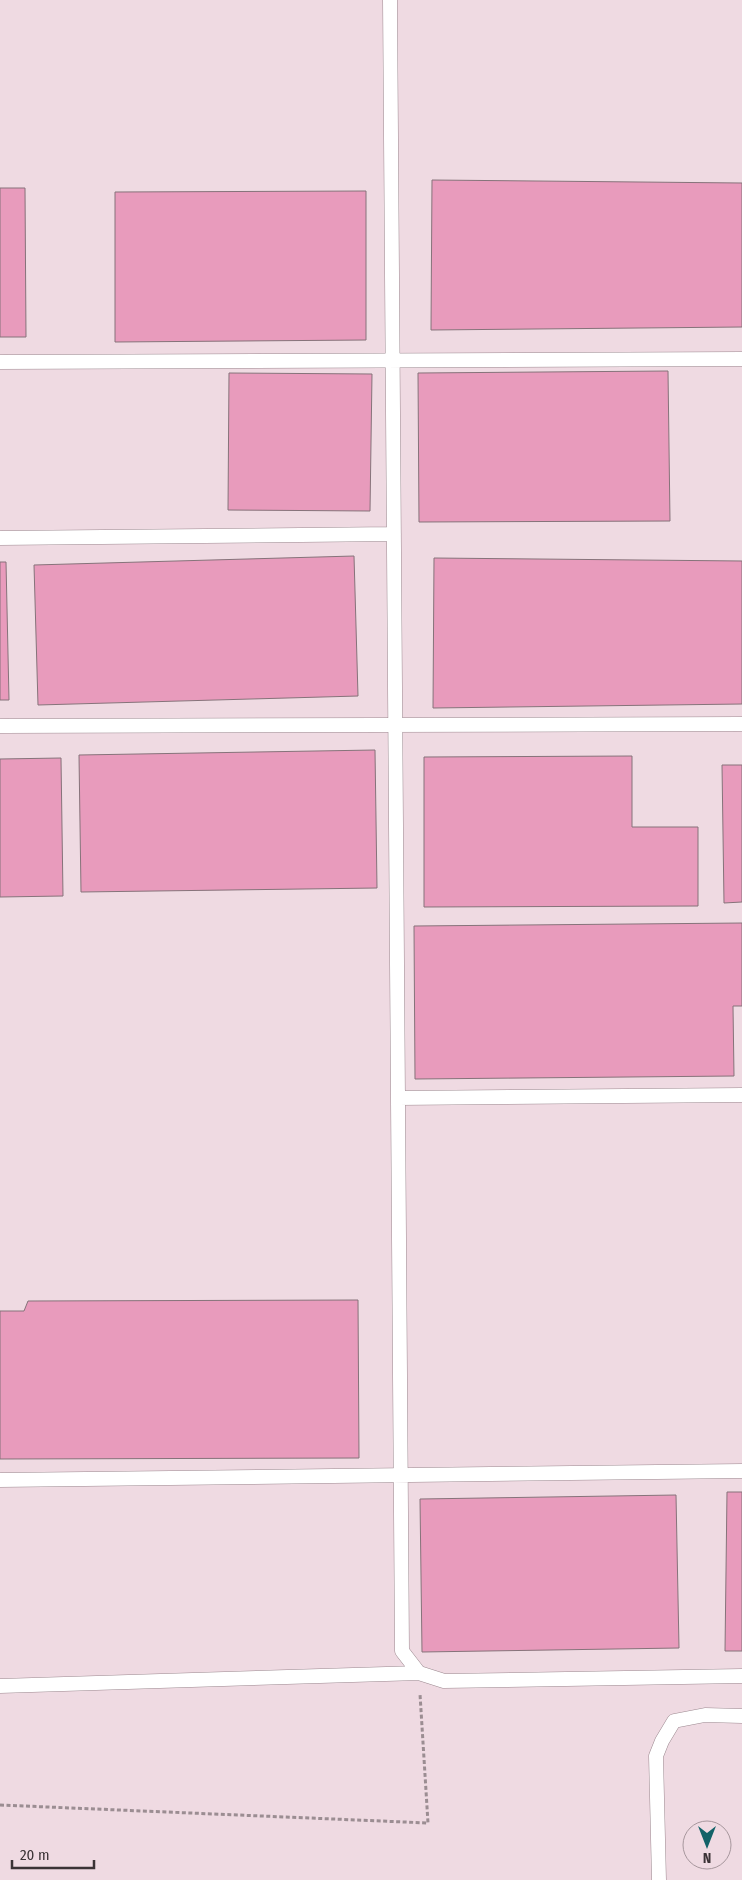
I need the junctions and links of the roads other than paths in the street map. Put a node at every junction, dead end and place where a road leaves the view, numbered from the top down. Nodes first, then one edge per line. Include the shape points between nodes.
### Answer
1 (390, 0) edge
2 (742, 360) edge
3 (394, 361) junction
4 (0, 362) edge
5 (394, 534) junction
6 (0, 538) edge
7 (396, 724) junction
8 (742, 724) edge
9 (0, 726) edge
10 (742, 1095) edge
11 (398, 1098) junction
12 (742, 1471) edge
13 (400, 1476) junction
14 (0, 1480) edge
15 (419, 1673) junction
16 (742, 1676) edge
17 (0, 1686) edge
18 (742, 1716) edge
19 (658, 1880) edge

1 - 3 lane
2 - 3 lane
3 - 4 lane
3 - 5 lane
5 - 6 lane
5 - 7 lane
7 - 8 lane
7 - 9 lane
7 - 11 lane
10 - 11 lane
11 - 13 lane
12 - 13 lane
13 - 14 lane
13 - 15 lane via 402,1651
15 - 16 lane via 444,1681
15 - 17 lane
18 - 19 lane via 705,1715 674,1721 662,1741 656,1756

